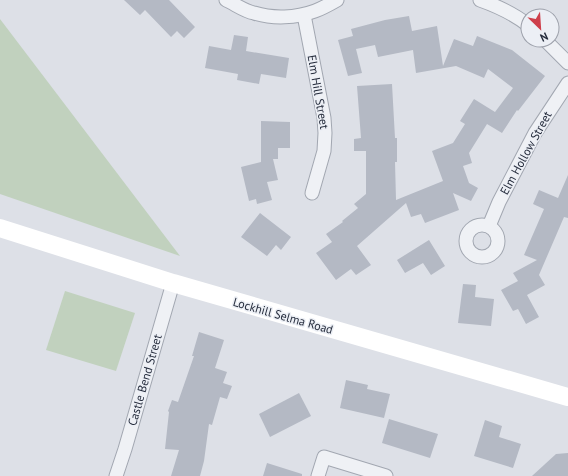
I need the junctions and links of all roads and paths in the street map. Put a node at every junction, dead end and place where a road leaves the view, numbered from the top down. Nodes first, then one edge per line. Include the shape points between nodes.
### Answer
1 (226, 0) edge
2 (337, 0) edge
3 (480, 0) edge
4 (304, 14) junction
5 (520, 20) edge
6 (553, 48) edge
7 (568, 63) edge
8 (568, 83) edge
9 (312, 193) dead end
10 (489, 226) dead end
11 (0, 228) edge
12 (173, 283) junction
13 (568, 397) edge
14 (116, 476) edge
15 (318, 476) edge
16 (386, 476) edge

1 - 4 street via 253,13 266,16 293,17
2 - 4 street
3 - 5 street
4 - 9 street, Elm Hill Street via 325,133 324,151
6 - 7 street
8 - 10 street, Elm Hollow Street via 535,133
11 - 12 main road, Lockhill Selma Road
12 - 13 main road, Lockhill Selma Road
12 - 14 street, Castle Bend Street
15 - 16 street via 324,457

